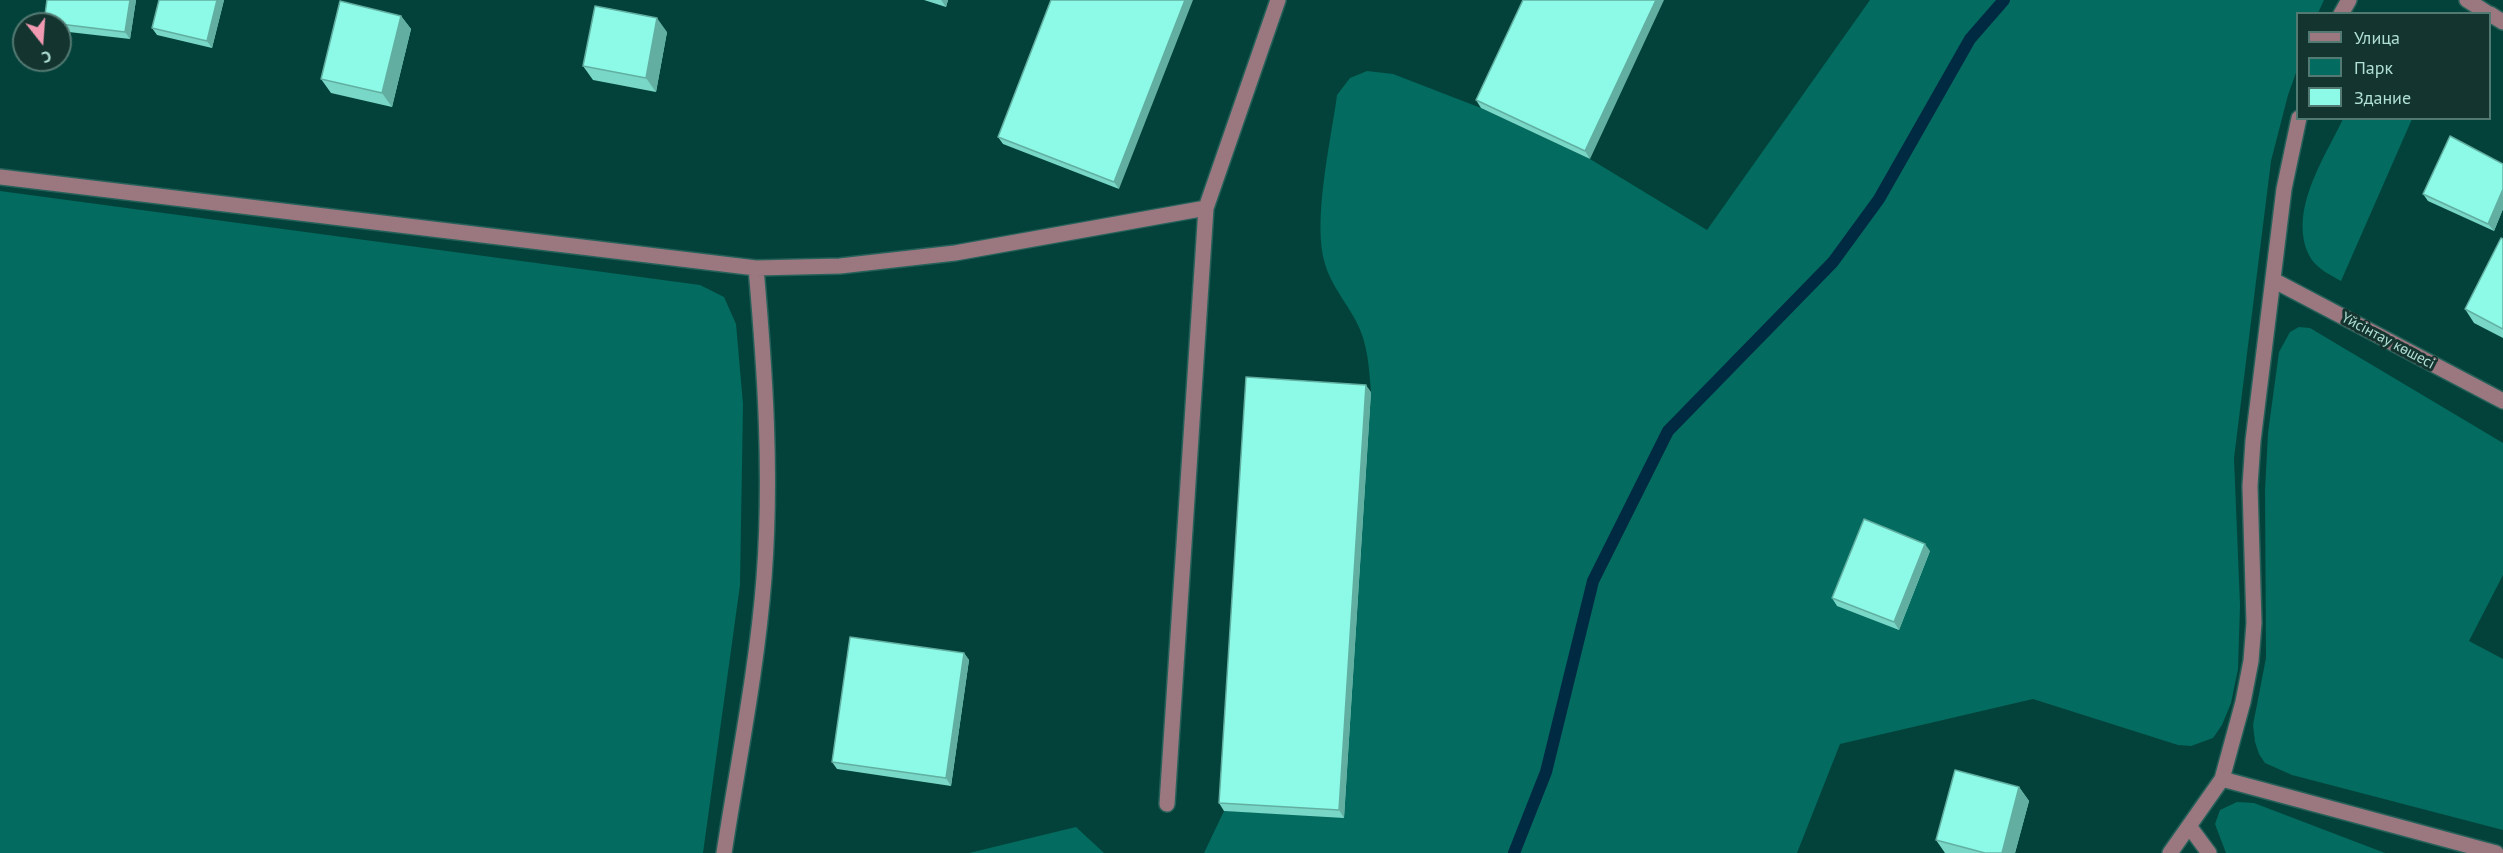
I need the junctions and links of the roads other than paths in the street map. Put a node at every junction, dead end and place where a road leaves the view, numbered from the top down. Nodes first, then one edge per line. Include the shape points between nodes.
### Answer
1 (1278, 0) edge
2 (2467, 0) edge
3 (2486, 12) edge
4 (2299, 120) edge
5 (0, 177) edge
6 (1206, 208) junction
7 (756, 268) junction
8 (2273, 280) junction
9 (2503, 401) edge
10 (2222, 779) junction
11 (1167, 804) dead end
12 (2189, 826) junction
13 (724, 853) edge
14 (2170, 853) edge
15 (2209, 853) edge
16 (2496, 853) edge

1 - 6 street
2 - 3 street
4 - 8 street via 2284,189
5 - 7 street
6 - 7 street via 955,253 840,266
6 - 11 street
7 - 13 street via 766,379 768,485 764,577
8 - 9 street, Үйсінтау көшесі
8 - 10 street via 2250,486 2251,661
10 - 12 street
10 - 16 street
12 - 14 street
12 - 15 street

